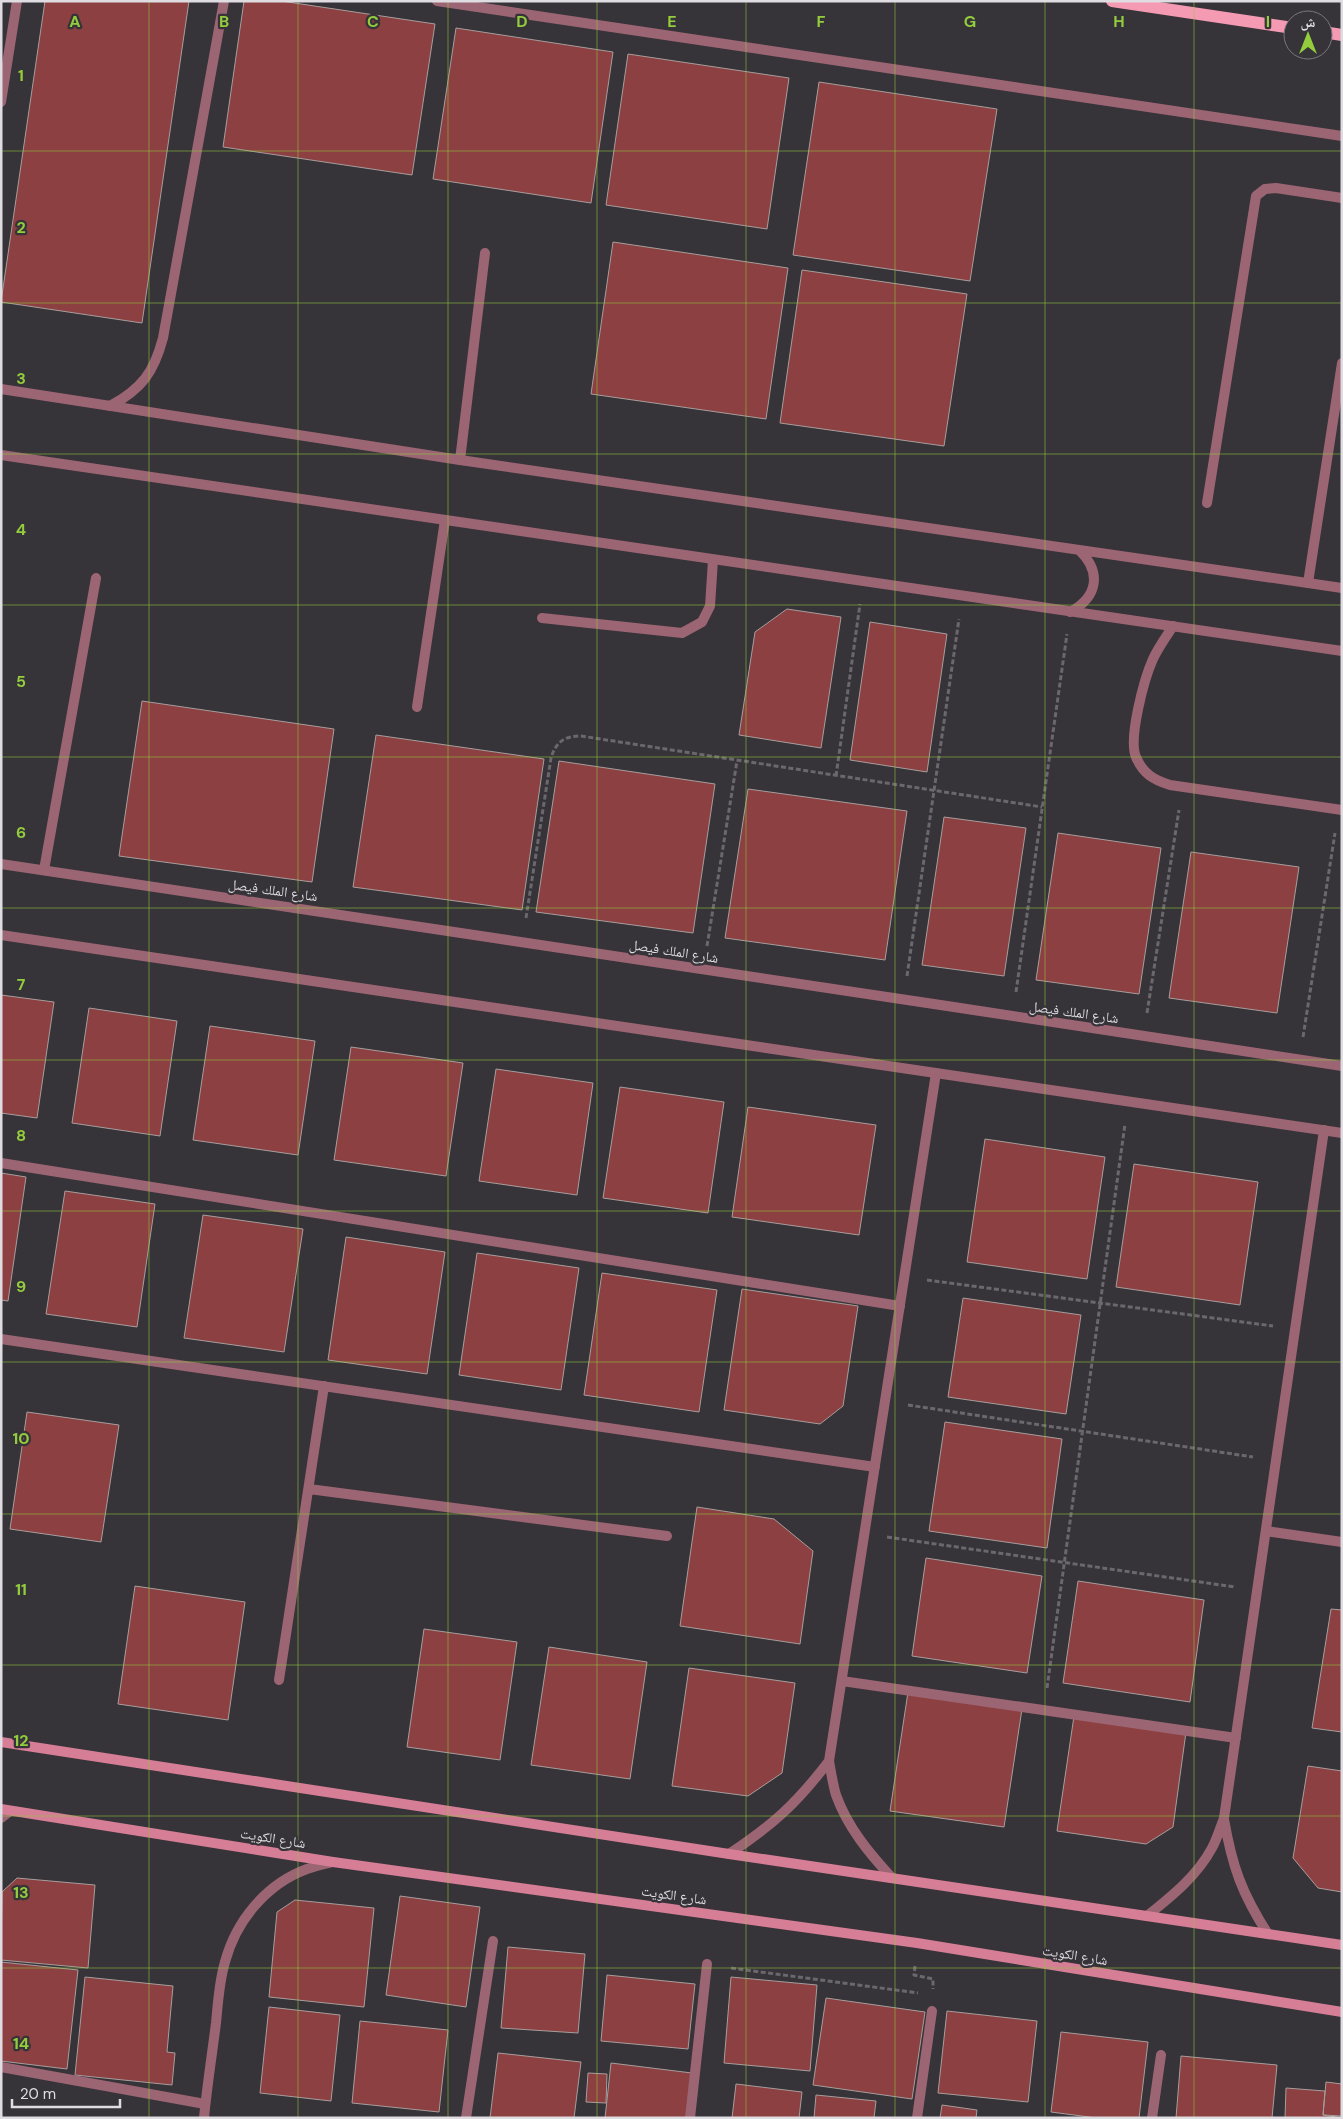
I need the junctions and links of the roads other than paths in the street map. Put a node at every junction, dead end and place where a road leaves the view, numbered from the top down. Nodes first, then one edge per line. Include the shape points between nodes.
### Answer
1 (17, 1) edge
2 (224, 1) edge
3 (437, 1) edge
4 (1112, 1) edge
5 (1283, 27) edge
6 (1, 102) edge
7 (1342, 136) edge
8 (1342, 198) edge
9 (484, 253) dead end
10 (1342, 363) edge
11 (1, 390) edge
12 (110, 406) junction
13 (1, 455) edge
14 (460, 460) junction
15 (1207, 503) dead end
16 (445, 520) junction
17 (1079, 550) junction
18 (713, 560) junction
19 (96, 578) dead end
20 (1308, 583) junction
21 (1342, 588) edge
22 (1070, 612) junction
23 (542, 618) dead end
24 (1173, 626) junction
25 (1342, 651) edge
26 (417, 707) dead end
27 (1340, 810) edge
28 (1, 864) edge
29 (44, 870) junction
30 (1, 935) edge
31 (1342, 1066) edge
32 (936, 1073) junction
33 (1324, 1130) junction
34 (1342, 1133) edge
35 (1, 1162) edge
36 (900, 1306) junction
37 (1, 1339) edge
38 (324, 1386) junction
39 (875, 1467) junction
40 (309, 1489) junction
41 (1266, 1531) junction
42 (667, 1536) dead end
43 (1342, 1542) edge
44 (278, 1680) dead end
45 (842, 1681) junction
46 (1236, 1738) junction
47 (1, 1742) edge
48 (829, 1761) junction
49 (6, 1810) edge
50 (1, 1818) edge
51 (1224, 1818) junction
52 (729, 1854) junction
53 (333, 1862) junction
54 (892, 1878) junction
55 (1147, 1916) junction
56 (1268, 1934) junction
57 (493, 1941) dead end
58 (1342, 1945) edge
59 (707, 1964) road end
60 (932, 2011) road end
61 (1342, 2012) edge
62 (1161, 2055) dead end
63 (1, 2067) edge
64 (205, 2104) junction
65 (204, 2118) edge
66 (466, 2118) edge
67 (690, 2118) edge
68 (917, 2118) edge
69 (1152, 2118) edge

1 - 6 street
2 - 12 street via 158,360 130,395
3 - 7 street
4 - 5 main road
8 - 15 street via 1276,188 1265,189 1256,196
9 - 14 street
10 - 20 street
11 - 12 street
12 - 14 street
13 - 16 street
14 - 17 street
16 - 18 street
16 - 26 street
17 - 20 street
17 - 22 street via 1094,571 1094,584 1082,606
18 - 22 street
18 - 23 street via 710,606 702,622 682,633
19 - 29 street
20 - 21 street
22 - 24 street
24 - 25 street
24 - 27 street via 1153,658 1133,739 1135,756 1142,770 1155,780 1183,787
28 - 29 street, شارع الملك فيصل
29 - 31 street, شارع الملك فيصل
30 - 32 street
32 - 33 street
32 - 36 street
33 - 34 street
33 - 41 street
35 - 36 street
36 - 39 street
37 - 38 street
38 - 39 street
38 - 40 street
39 - 45 street
40 - 42 street
40 - 44 street
41 - 43 street
41 - 46 street
45 - 46 street
45 - 48 street
46 - 51 street
47 - 52 main road
48 - 52 street via 785,1814
48 - 54 street via 836,1794 849,1825
49 - 50 street
49 - 53 main road, شارع الكويت
51 - 55 street via 1213,1847 1195,1873
51 - 56 street via 1238,1879
52 - 54 main road
53 - 61 main road, شارع الكويت via 918,1943
53 - 64 street via 284,1880 263,1896 232,1939 223,1973
54 - 55 main road
55 - 56 main road
56 - 58 main road
57 - 66 street
59 - 67 street
60 - 68 street
62 - 69 street
63 - 64 street
64 - 65 street

